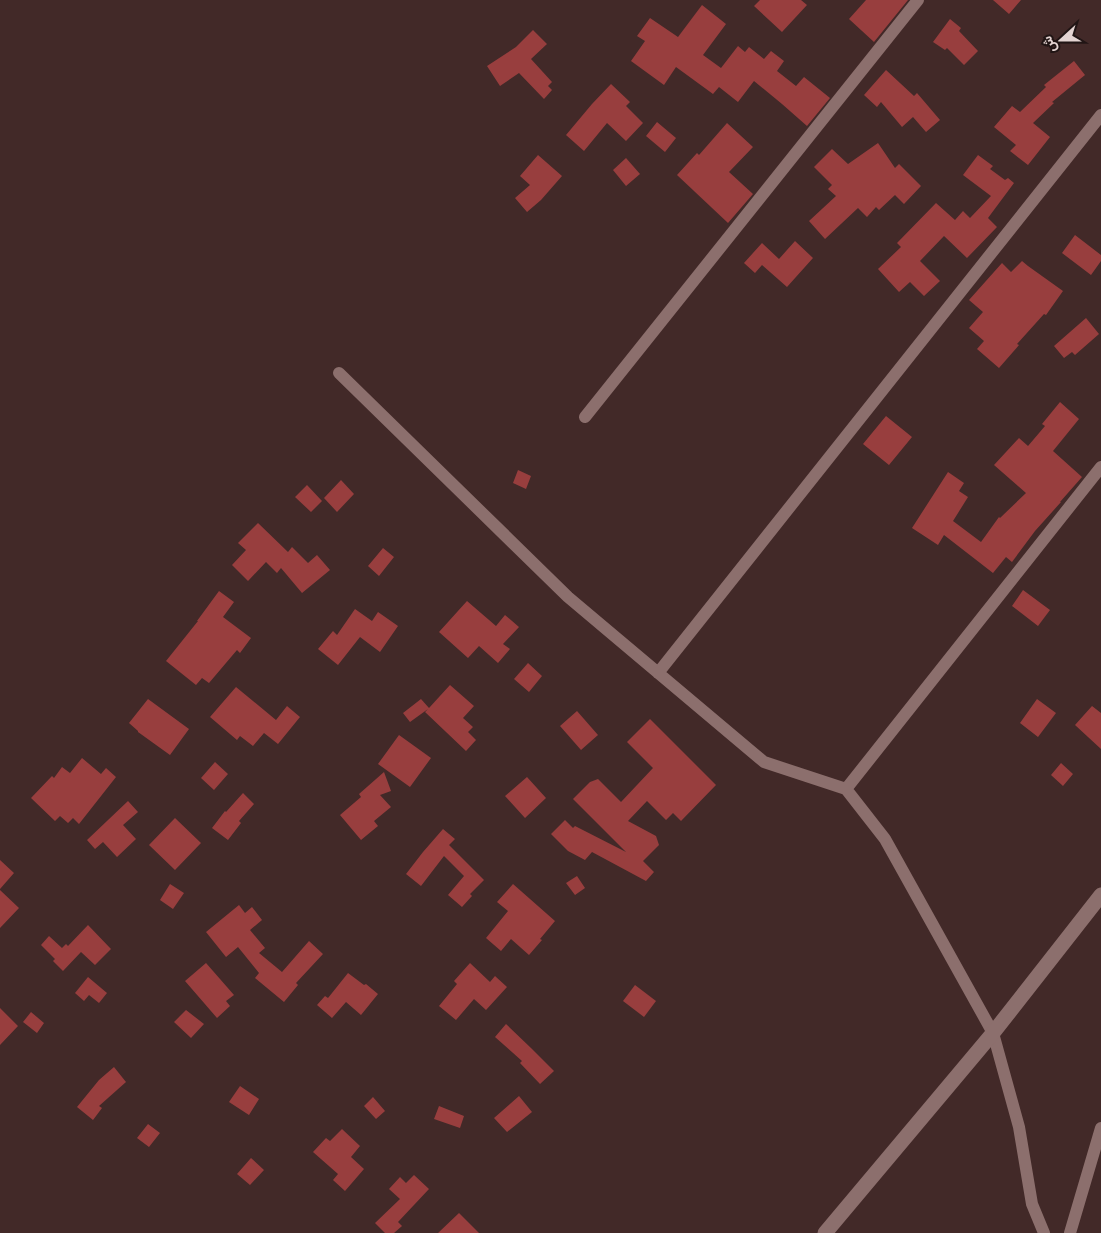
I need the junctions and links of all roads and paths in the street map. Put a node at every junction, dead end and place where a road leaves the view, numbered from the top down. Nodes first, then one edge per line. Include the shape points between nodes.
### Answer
1 (918, 0) edge
2 (1101, 115) edge
3 (339, 373) dead end
4 (585, 417) dead end
5 (1101, 466) edge
6 (658, 672) junction
7 (846, 789) junction
8 (1101, 895) edge
9 (992, 1033) junction
10 (1101, 1128) edge
11 (825, 1233) edge
12 (1044, 1233) edge
13 (1070, 1233) edge

1 - 4 street
2 - 6 street
3 - 6 street via 568,597
5 - 7 street
6 - 7 street via 764,762
7 - 9 street via 884,839
8 - 9 street
9 - 11 street
9 - 12 street via 1018,1127 1032,1204
10 - 13 street

